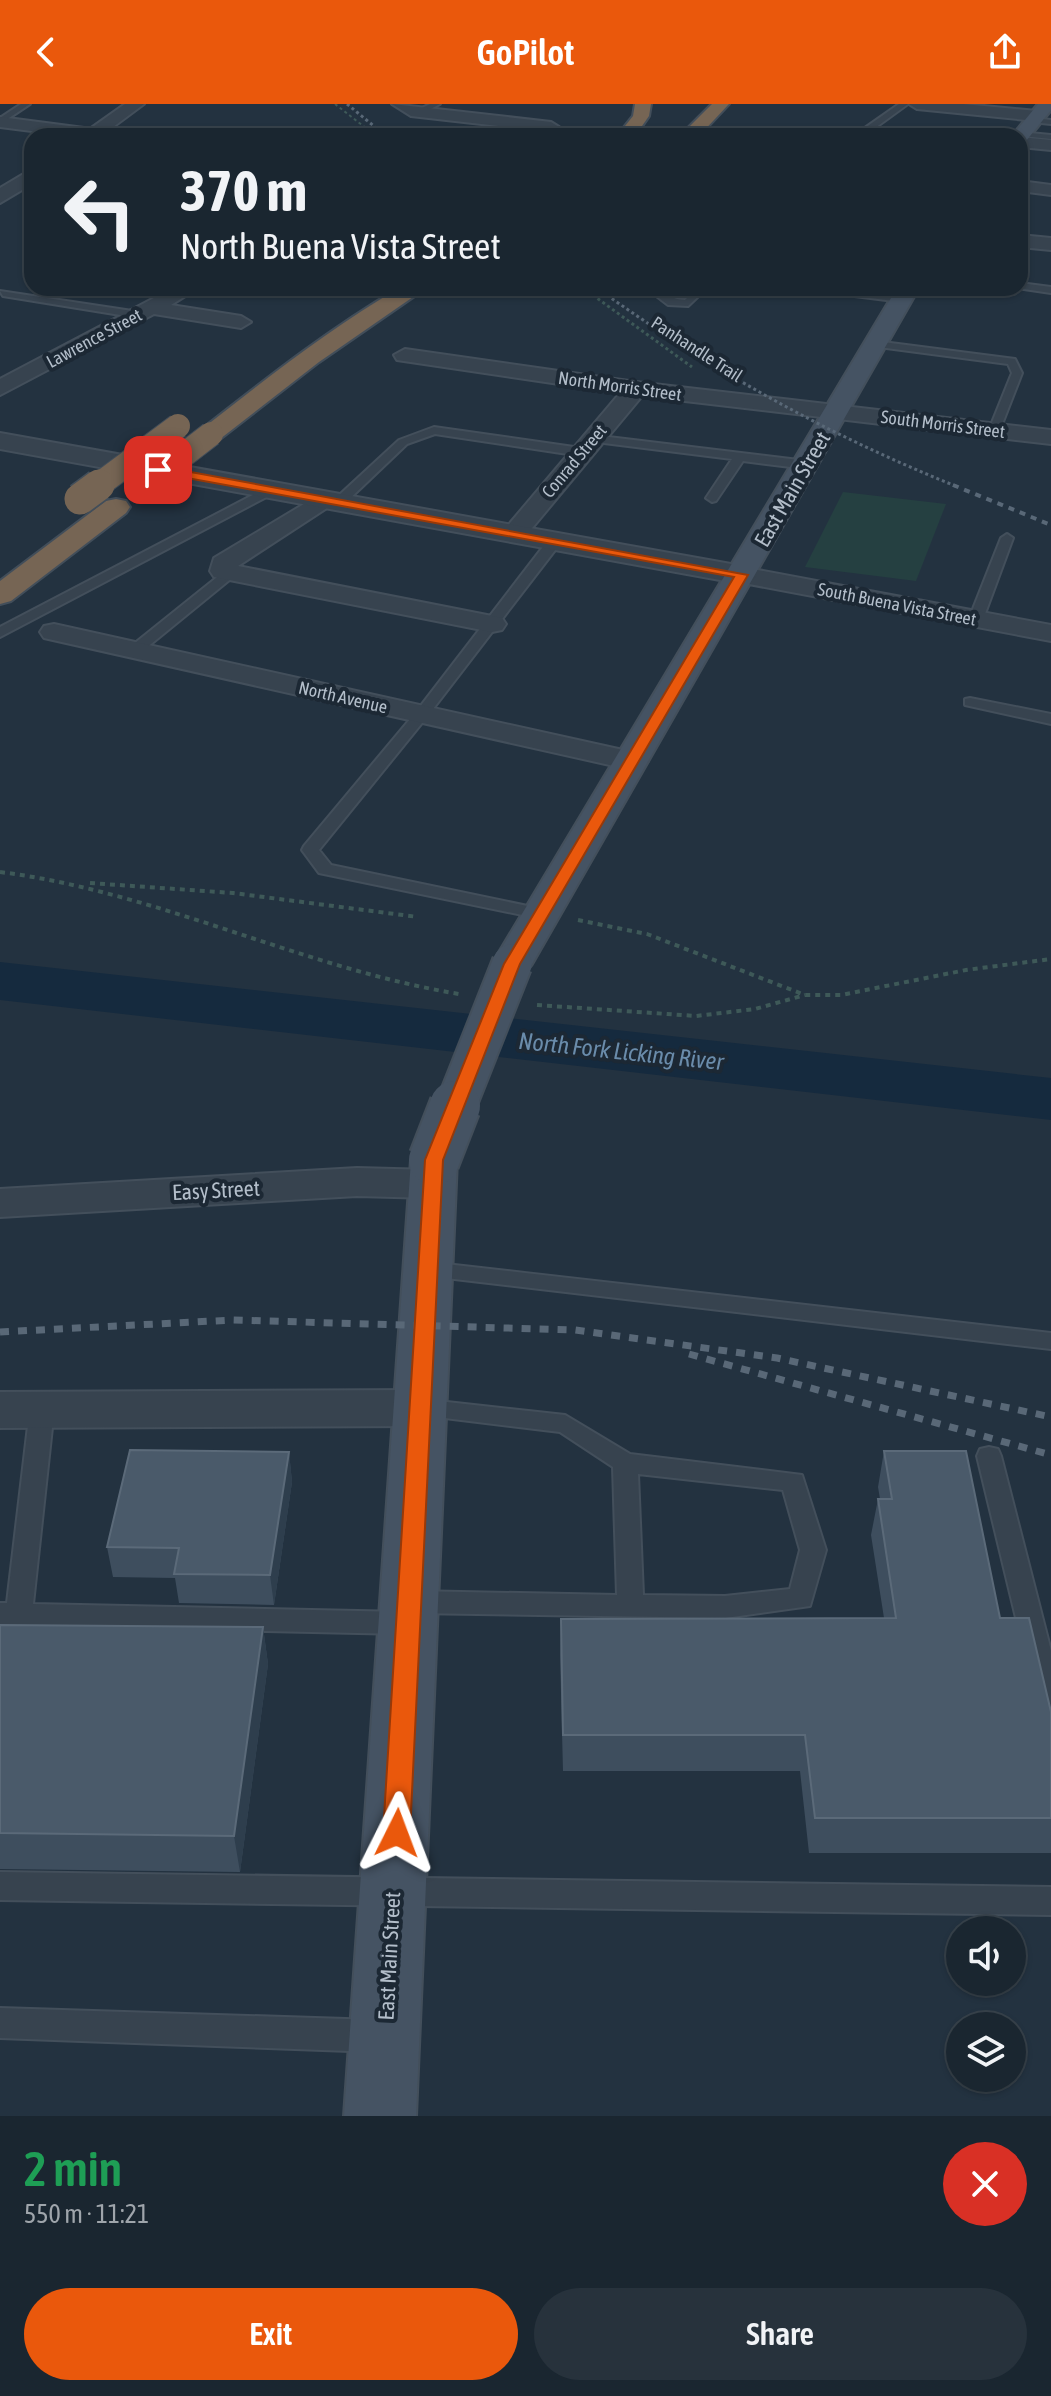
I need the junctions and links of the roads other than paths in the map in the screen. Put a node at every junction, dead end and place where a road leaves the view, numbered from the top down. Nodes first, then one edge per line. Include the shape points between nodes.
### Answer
1 (26, 104) edge
2 (136, 104) edge
3 (400, 104) edge
4 (436, 104) edge
5 (643, 104) edge
6 (721, 104) edge
7 (904, 104) edge
8 (917, 104) edge
9 (418, 112) junction
10 (0, 122) edge
11 (18, 125) junction
12 (1033, 125) edge
13 (40, 128) edge
14 (100, 128) edge
15 (519, 128) edge
16 (632, 128) edge
17 (676, 128) edge
18 (871, 128) edge
19 (0, 131) edge
20 (1051, 138) edge
21 (24, 182) edge
22 (1028, 187) edge
23 (1051, 190) edge
24 (0, 197) edge
25 (1028, 242) edge
26 (1051, 244) edge
27 (18, 286) dead end
28 (1028, 287) edge
29 (1051, 290) edge
30 (2, 293) edge
31 (24, 296) edge
32 (26, 296) edge
33 (173, 296) edge
34 (363, 296) edge
35 (402, 296) edge
36 (666, 296) edge
37 (695, 296) edge
38 (903, 296) edge
39 (145, 311) junction
40 (241, 322) dead end
41 (875, 344) junction
42 (285, 346) dead end
43 (405, 355) dead end
44 (0, 388) edge
45 (636, 389) junction
46 (202, 408) dead end
47 (831, 421) junction
48 (995, 430) junction
49 (1051, 437) edge
50 (0, 441) edge
51 (586, 445) junction
52 (740, 456) junction
53 (807, 465) junction
54 (272, 489) junction
55 (712, 498) dead end
56 (332, 501) junction
57 (57, 516) dead end
58 (514, 534) junction
59 (1007, 538) dead end
60 (554, 542) junction
61 (231, 573) junction
62 (742, 575) junction
63 (0, 595) edge
64 (976, 619) junction
65 (492, 624) junction
66 (54, 632) dead end
67 (0, 633) edge
68 (1051, 633) edge
69 (135, 650) junction
70 (970, 702) dead end
71 (421, 715) junction
72 (1051, 719) edge
73 (632, 761) junction
74 (542, 914) junction
75 (433, 1172) junction
76 (0, 1203) edge
77 (428, 1270) junction
78 (1051, 1341) edge
79 (420, 1408) junction
80 (21, 1410) edge
81 (989, 1456) dead end
82 (625, 1463) junction
83 (630, 1606) junction
84 (409, 1612) junction
85 (10, 1615) edge
86 (1051, 1705) edge
87 (0, 1886) edge
88 (393, 1893) junction
89 (1051, 1901) edge
90 (0, 2023) edge
91 (385, 2037) junction
92 (380, 2116) edge

1 - 10 lane
2 - 14 street
3 - 9 street
4 - 9 lane
5 - 16 highway
6 - 17 highway
7 - 18 lane
8 - 12 street
9 - 15 street
10 - 11 street
11 - 13 street
11 - 19 lane
12 - 20 street
21 - 24 street
22 - 23 street
25 - 26 street
27 - 30 lane
28 - 29 lane
30 - 31 lane
32 - 39 lane
33 - 39 street, Lawrence Street
34 - 42 highway
35 - 63 highway, bridge via 343,332
36 - 37 lane via 680,304
38 - 41 main road, East Main Street
39 - 40 street
39 - 44 street, Lawrence Street
41 - 47 main road, East Main Street
41 - 48 lane via 1011,361 1017,373
43 - 45 street, North Morris Street
45 - 47 street, North Morris Street
45 - 51 street, Conrad Street
46 - 57 highway, bridge
47 - 48 street, South Morris Street
47 - 53 main road, East Main Street
48 - 49 street, South Morris Street
50 - 54 street
51 - 52 lane
51 - 56 lane via 434,430 403,442
51 - 58 street, Conrad Street
52 - 53 lane
52 - 55 lane
53 - 62 main road, East Main Street
54 - 56 street
54 - 67 lane
56 - 58 street
56 - 61 street via 223,564 223,571
58 - 60 street
59 - 64 lane
60 - 62 street
60 - 65 lane
61 - 65 street
61 - 69 lane
62 - 64 street, South Buena Vista Street
62 - 73 main road, East Main Street
64 - 68 street, South Buena Vista Street
65 - 71 lane
66 - 69 street, North Avenue
69 - 71 street, North Avenue
70 - 72 lane
71 - 73 street, North Avenue
71 - 74 lane via 310,850 325,869
73 - 74 main road, East Main Street
74 - 75 main road, East Main Street, bridge via 518,983
75 - 76 street, Easy Street via 357,1182
75 - 77 main road, East Main Street
77 - 78 lane
77 - 79 main road, East Main Street
79 - 80 street
79 - 82 lane via 565,1424
79 - 84 main road, East Main Street
80 - 85 lane
81 - 86 lane
82 - 83 lane
82 - 83 lane via 793,1482 813,1550 801,1598 725,1607
83 - 84 lane
84 - 85 lane
84 - 88 main road, East Main Street
87 - 88 lane
88 - 89 lane
88 - 91 main road, East Main Street
90 - 91 lane
91 - 92 main road, East Main Street

